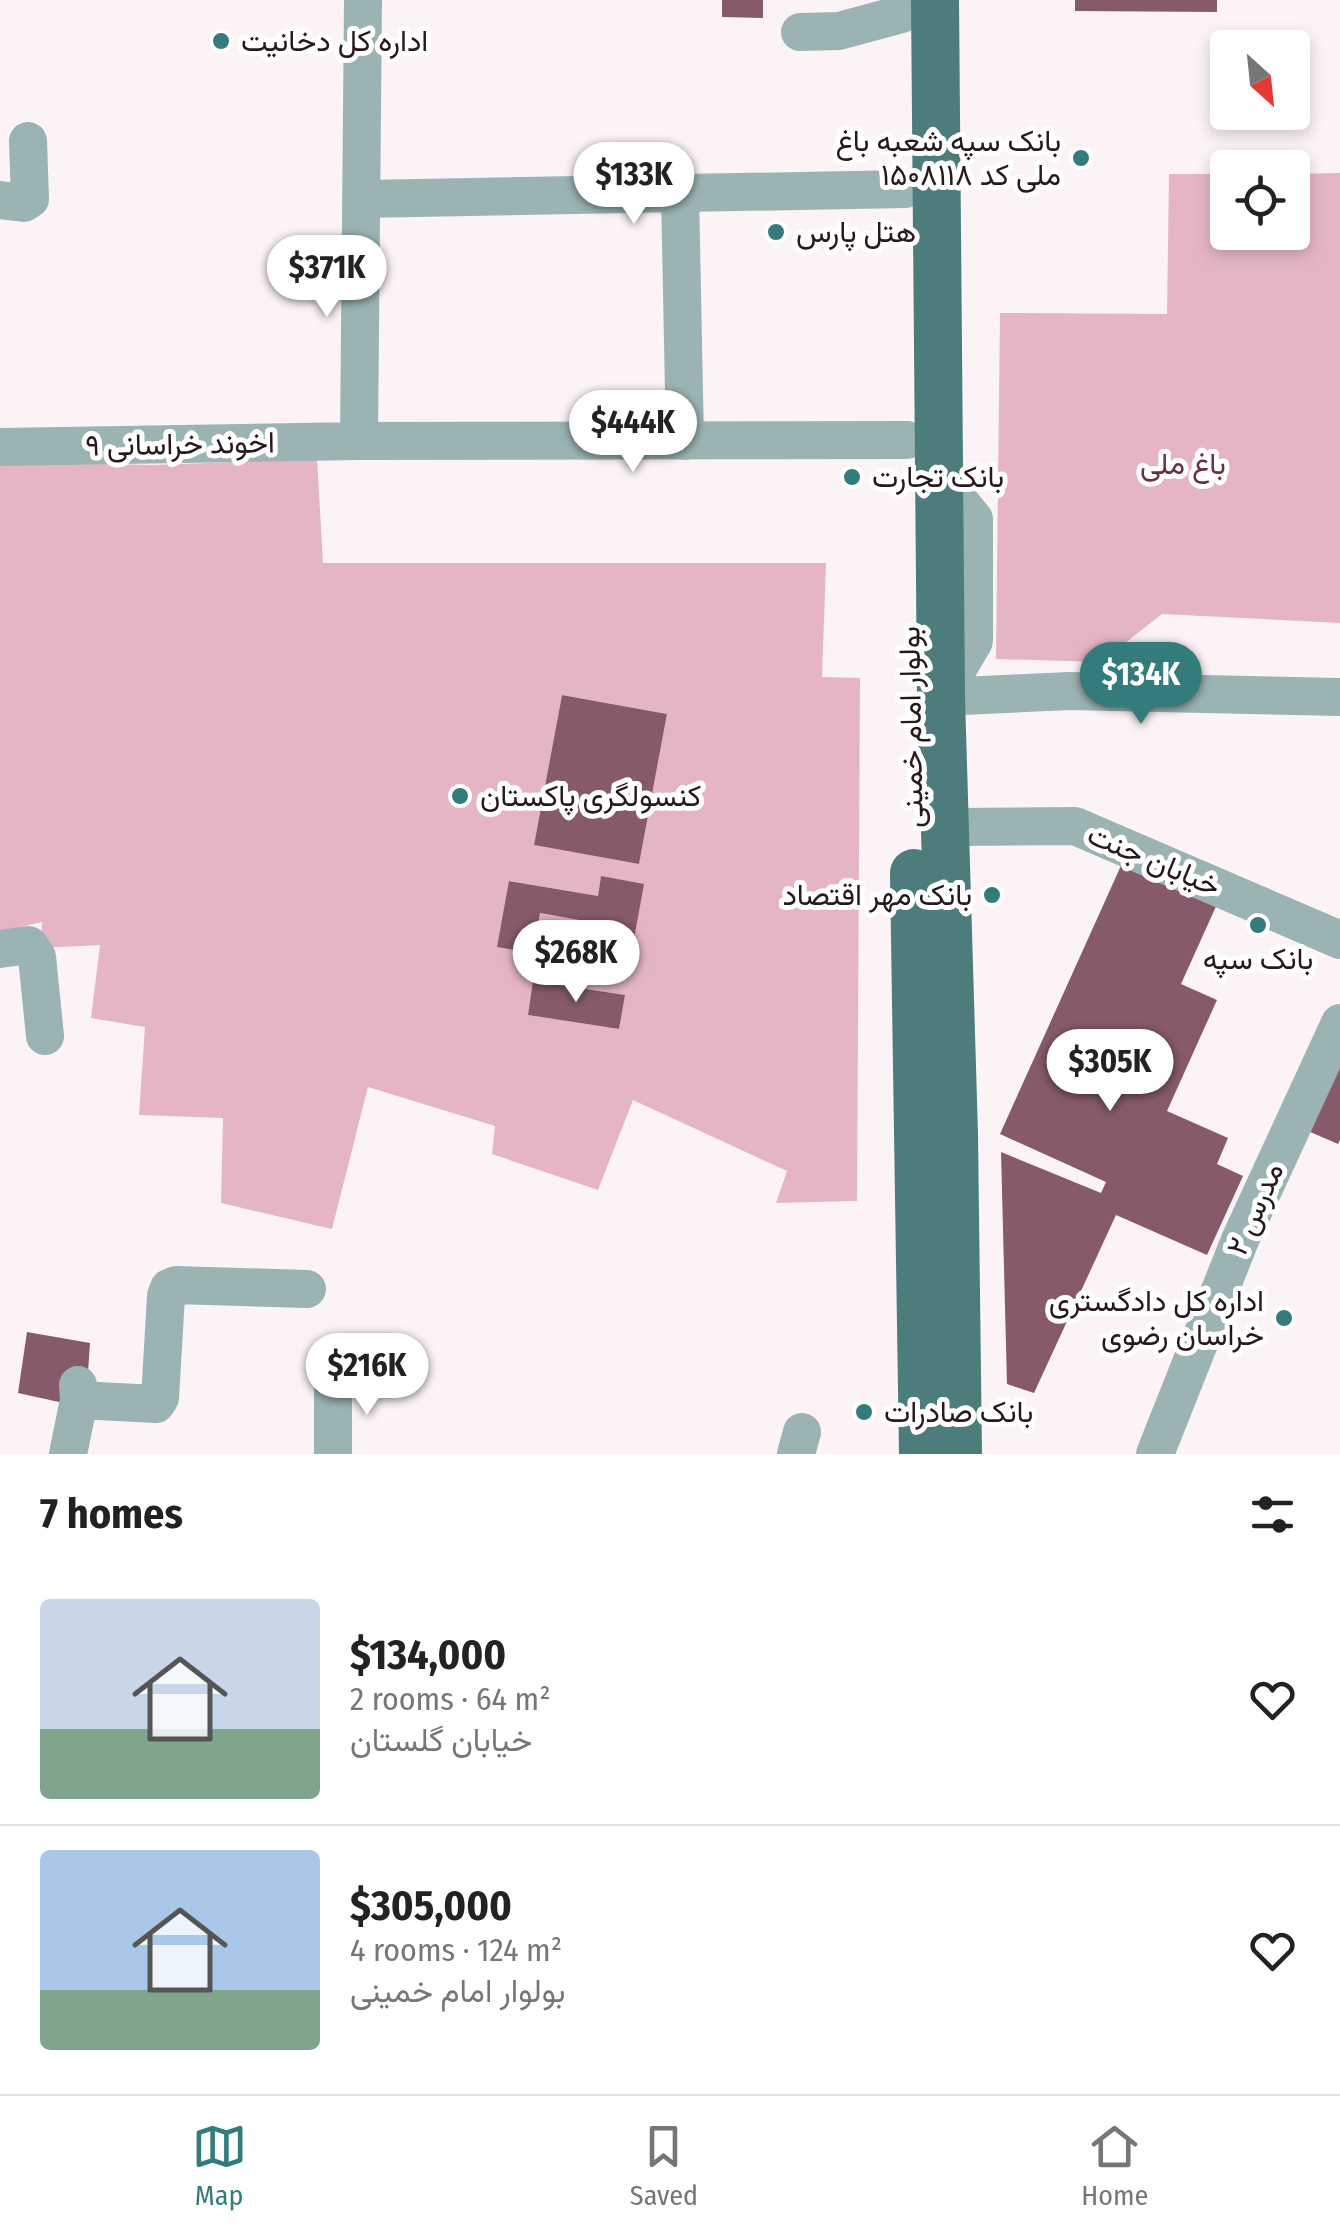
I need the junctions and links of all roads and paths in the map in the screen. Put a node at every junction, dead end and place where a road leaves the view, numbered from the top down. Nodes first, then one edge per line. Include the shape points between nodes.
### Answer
1 (363, 0) edge
2 (913, 5) edge
3 (800, 32) dead end
4 (28, 141) dead end
5 (905, 190) junction
6 (680, 192) junction
7 (363, 199) junction
8 (0, 200) edge
9 (906, 440) junction
10 (359, 441) junction
11 (685, 441) junction
12 (0, 448) edge
13 (940, 697) junction
14 (1340, 697) edge
15 (959, 827) dead end
16 (1340, 940) edge
17 (15, 947) edge
18 (1340, 1023) edge
19 (45, 1036) dead end
20 (307, 1289) dead end
21 (333, 1382) dead end
22 (68, 1454) edge
23 (333, 1454) edge
24 (923, 1454) edge
25 (958, 1454) edge
26 (1155, 1454) edge

1 - 7 street
2 - 3 street via 839,31
2 - 5 main road, بولوار امام خمینی
2 - 13 main road, بولوار امام خمینی via 938,475
4 - 8 street via 30,199
5 - 6 street
5 - 9 main road, بولوار امام خمینی
6 - 7 street
6 - 11 street
7 - 10 street
9 - 11 street, اخوند خراسانی ۹
9 - 24 main road, بولوار امام خمینی
10 - 11 street, اخوند خراسانی ۹
10 - 12 street, اخوند خراسانی ۹
13 - 14 street via 1069,691
13 - 25 main road, بولوار امام خمینی
15 - 16 street, خیابان جنت via 1075,826
17 - 19 street via 38,957
18 - 26 street, مدرس ۲ via 1240,1240
20 - 22 street via 169,1288 160,1398 156,1404 79,1393
21 - 23 street

